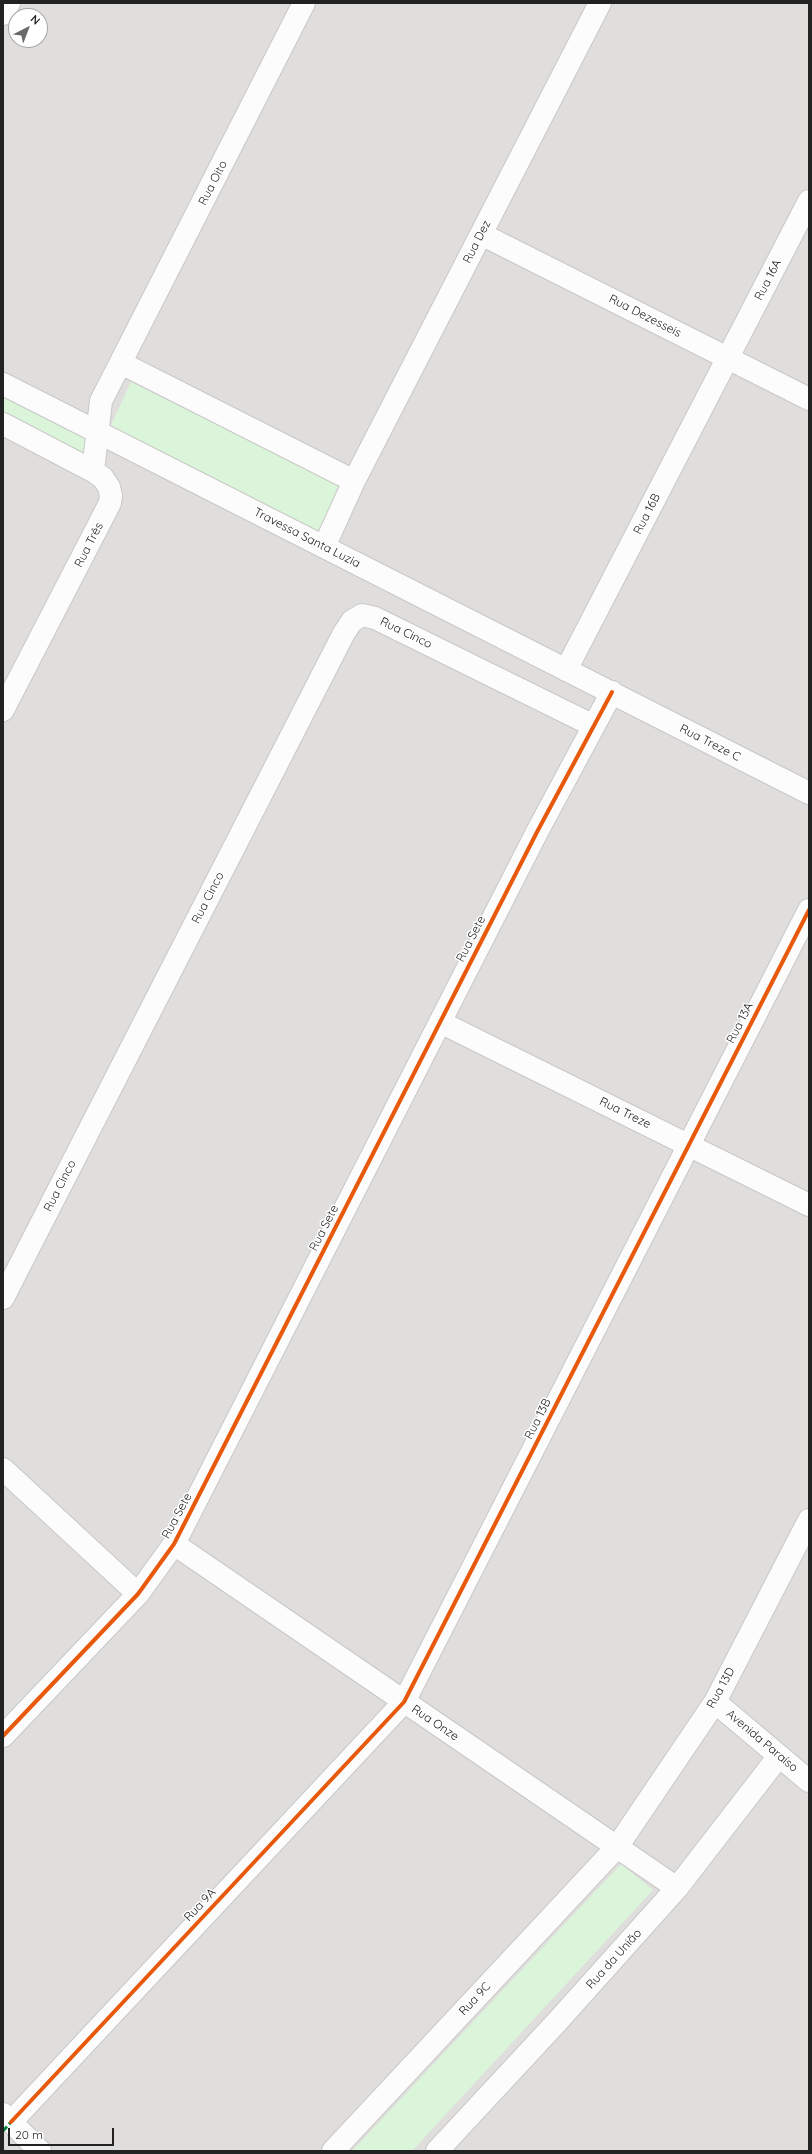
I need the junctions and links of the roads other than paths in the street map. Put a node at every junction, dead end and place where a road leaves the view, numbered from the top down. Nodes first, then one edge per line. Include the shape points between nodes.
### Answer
1 (9, 3) edge
2 (304, 3) edge
3 (600, 3) edge
4 (3, 14) edge
5 (809, 201) edge
6 (481, 234) junction
7 (728, 358) junction
8 (121, 363) junction
9 (3, 384) edge
10 (809, 399) edge
11 (3, 424) edge
12 (97, 431) junction
13 (92, 471) junction
14 (354, 481) junction
15 (324, 546) junction
16 (566, 670) junction
17 (612, 692) junction
18 (3, 710) edge
19 (594, 726) junction
20 (809, 793) edge
21 (809, 910) edge
22 (440, 1022) junction
23 (689, 1145) junction
24 (809, 1205) edge
25 (3, 1298) edge
26 (3, 1469) edge
27 (809, 1520) edge
28 (174, 1544) junction
29 (138, 1594) junction
30 (404, 1702) junction
31 (715, 1702) junction
32 (3, 1736) edge
33 (779, 1756) junction
34 (809, 1781) edge
35 (617, 1847) junction
36 (677, 1888) junction
37 (7, 2118) edge
38 (40, 2151) edge
39 (333, 2151) edge
40 (437, 2151) edge

1 - 4 street
2 - 8 street, Rua Oito
3 - 6 street, Rua Dez
5 - 7 street, Rua 16A
6 - 7 street, Rua Dezesseis
6 - 14 street, Rua Dez
7 - 10 street, Rua Dezesseis
7 - 16 street, Rua 16B
8 - 12 street, Rua Oito via 101,401
8 - 14 street
9 - 12 street, Travessa Santa Luzia
11 - 13 street, Rua Três
12 - 13 street, Rua Oito
12 - 15 street, Travessa Santa Luzia
13 - 18 street, Rua Três via 103,478 109,487 110,503
14 - 15 street, Rua Dez
15 - 16 street, Travessa Santa Luzia
16 - 17 street, Travessa Santa Luzia
17 - 19 street, Rua Sete
17 - 20 street, Rua Treze C
19 - 22 street, Rua Sete
19 - 25 street, Rua Cinco via 375,618 362,616 352,620
21 - 23 street, Rua 13A
22 - 23 street, Rua Treze
22 - 28 street, Rua Sete
23 - 24 street, Rua Treze
23 - 30 street, Rua 13B
26 - 29 street
27 - 31 street, Rua 13D
28 - 29 street, Rua Sete
28 - 30 street, Rua Onze
29 - 32 street, Rua Sete
30 - 35 street, Rua Onze
30 - 37 street, Rua 9A
31 - 33 street, Avenida Paraíso
31 - 35 street, Rua 13D
33 - 34 street, Avenida Paraíso
33 - 36 street, Rua da União
35 - 36 street, Rua Onze
35 - 39 street, Rua 9C
36 - 40 street, Rua da União via 556,2024
37 - 38 street

